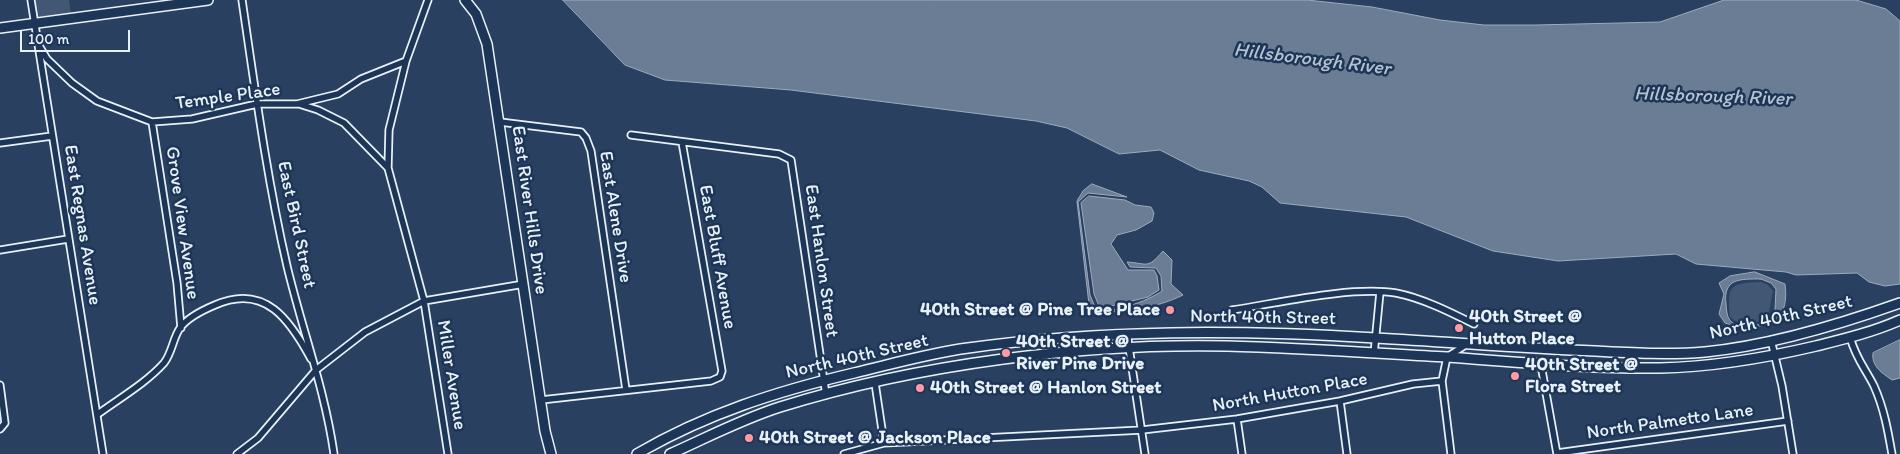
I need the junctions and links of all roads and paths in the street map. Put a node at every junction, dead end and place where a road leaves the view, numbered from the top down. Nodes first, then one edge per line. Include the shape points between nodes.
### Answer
1 (31, 0) edge
2 (208, 0) edge
3 (242, 0) edge
4 (428, 0) edge
5 (465, 0) edge
6 (34, 24) junction
7 (0, 28) edge
8 (38, 44) junction
9 (406, 61) junction
10 (257, 104) junction
11 (297, 104) junction
12 (152, 122) junction
13 (500, 122) junction
14 (631, 135) dead end
15 (52, 136) junction
16 (682, 142) junction
17 (0, 143) edge
18 (388, 168) junction
19 (68, 239) junction
20 (0, 250) edge
21 (524, 284) junction
22 (1380, 292) junction
23 (424, 301) junction
24 (1900, 303) edge
25 (1232, 310) dead end
26 (1900, 320) edge
27 (1474, 324) dead end
28 (181, 328) junction
29 (1127, 334) junction
30 (1850, 337) junction
31 (1376, 338) junction
32 (1771, 340) junction
33 (1464, 346) junction
34 (1128, 347) junction
35 (966, 348) junction
36 (1374, 354) junction
37 (1774, 356) junction
38 (1447, 357) junction
39 (968, 363) junction
40 (1541, 365) junction
41 (316, 370) junction
42 (824, 380) junction
43 (1442, 381) junction
44 (875, 383) junction
45 (0, 385) edge
46 (626, 390) junction
47 (826, 395) junction
48 (541, 400) junction
49 (1340, 401) junction
50 (98, 414) junction
51 (1237, 419) junction
52 (1788, 421) junction
53 (0, 429) edge
54 (1142, 430) junction
55 (546, 431) junction
56 (884, 443) junction
57 (103, 454) edge
58 (237, 454) edge
59 (334, 454) edge
60 (448, 454) edge
61 (546, 454) edge
62 (551, 454) edge
63 (637, 454) edge
64 (670, 454) edge
65 (844, 454) edge
66 (1145, 454) edge
67 (1242, 454) edge
68 (1347, 454) edge
69 (1451, 454) edge
70 (1557, 454) edge
71 (1793, 454) edge
72 (1892, 454) edge

1 - 6 street, East Regnas Avenue
2 - 6 main road
3 - 10 street, East Bird Street
4 - 9 street
5 - 13 main road, East River Hills Drive via 476,14 487,44
6 - 7 main road
6 - 8 street, East Regnas Avenue
8 - 12 street, Temple Place via 72,83 97,101
8 - 15 street, East Regnas Avenue
9 - 11 street, Temple Place via 361,79 338,94
9 - 18 street via 389,130
10 - 11 street, Temple Place
10 - 12 street, Temple Place via 192,119
10 - 41 street, East Bird Street via 287,266
11 - 18 street via 344,123
12 - 28 street, Grove View Avenue
13 - 21 main road, East River Hills Drive
13 - 46 street, East Alene Drive via 580,132 586,138 591,151
14 - 16 street
15 - 17 street
15 - 19 street, East Regnas Avenue
16 - 42 street, East Hanlon Street via 779,154 791,160
16 - 46 street, East Bluff Avenue via 722,371 720,377 711,381
18 - 23 street, Miller Avenue
19 - 20 street
19 - 50 street, East Regnas Avenue
21 - 23 street
21 - 48 main road, East River Hills Drive
22 - 25 street
22 - 27 street via 1413,298
22 - 31 street
23 - 41 street via 365,332
23 - 60 street, Miller Avenue
24 - 32 main road, North 40th Street via 1843,322
26 - 30 main road, North 40th Street
28 - 41 street via 200,312 238,297 264,302 294,328
28 - 50 street via 166,361
29 - 31 main road, North 40th Street via 1221,332
29 - 34 street
29 - 35 main road, North 40th Street
30 - 37 main road, North 40th Street
30 - 72 street via 1858,362 1873,385 1880,404
31 - 33 main road, North 40th Street
31 - 36 street
32 - 33 main road, North 40th Street via 1706,352
32 - 37 street
33 - 38 street
34 - 36 main road, North 40th Street via 1226,346
34 - 39 main road, North 40th Street
34 - 54 street
35 - 39 main road
35 - 42 main road, North 40th Street
36 - 38 main road, North 40th Street
37 - 40 main road, North 40th Street via 1661,368
37 - 52 street
38 - 40 main road, North 40th Street
38 - 43 street
39 - 44 main road, North 40th Street
40 - 70 street
41 - 58 street via 258,438
41 - 59 street, East Bird Street
42 - 47 street, East Hanlon Street
42 - 63 main road, North 40th Street via 790,388 714,415
43 - 49 street, North Hutton Place via 1413,384
43 - 69 street
44 - 47 main road, North 40th Street
44 - 56 street
45 - 53 street via 5,423
46 - 48 street
47 - 64 main road, North 40th Street via 744,420
48 - 55 main road, East River Hills Drive
49 - 51 street, North Hutton Place
49 - 68 street
50 - 57 street, East Regnas Avenue
51 - 54 street, North Hutton Place
51 - 67 street
52 - 70 street, North Palmetto Lane
52 - 71 street
54 - 56 street, North Hutton Place
54 - 66 street
55 - 61 main road, East River Hills Drive
55 - 62 main road, East River Hills Drive
56 - 65 street, North Hutton Place

